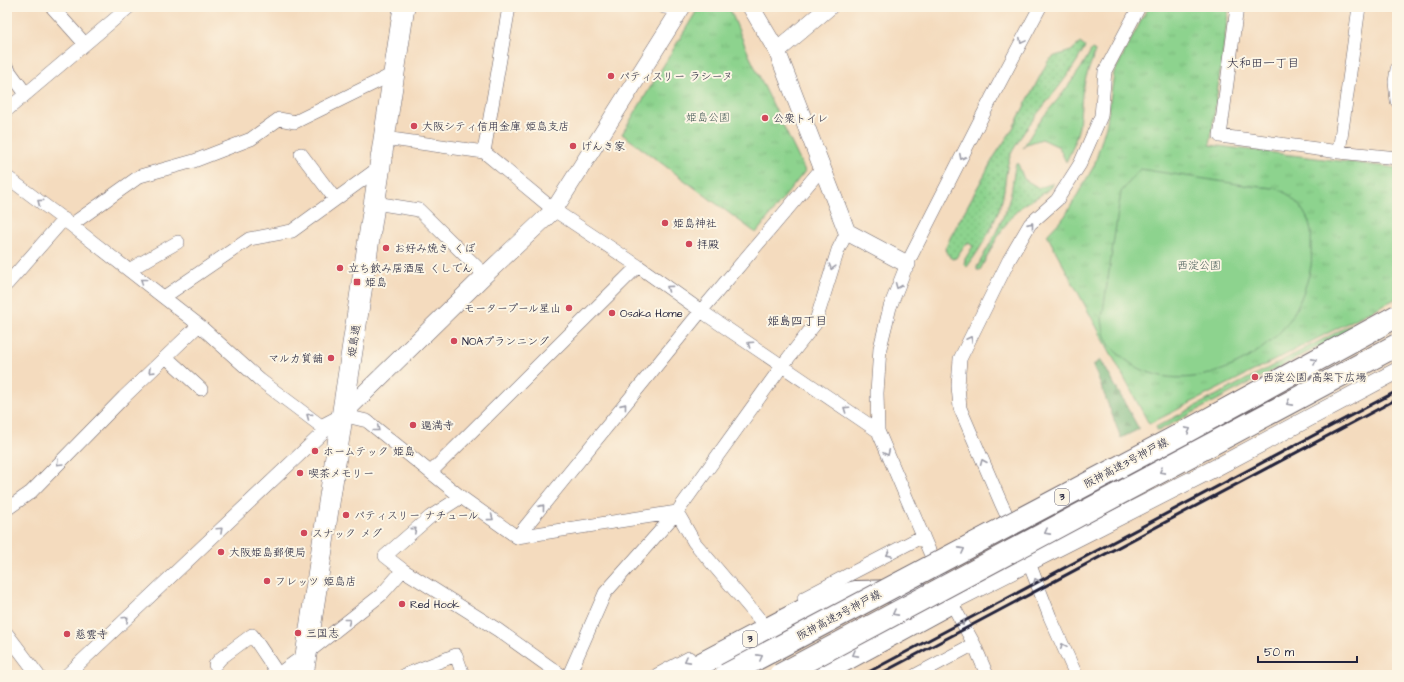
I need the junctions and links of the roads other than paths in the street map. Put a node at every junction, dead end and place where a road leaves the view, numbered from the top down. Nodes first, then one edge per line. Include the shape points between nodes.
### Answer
1 (52, 7) edge
2 (129, 7) edge
3 (404, 7) edge
4 (509, 7) edge
5 (751, 7) edge
6 (829, 7) edge
7 (1040, 7) edge
8 (1139, 7) edge
9 (1237, 7) edge
10 (1359, 7) edge
11 (675, 8) edge
12 (85, 44) junction
13 (777, 51) junction
14 (7, 68) edge
15 (1397, 69) edge
16 (393, 74) junction
17 (26, 94) junction
18 (1397, 101) edge
19 (7, 110) edge
20 (384, 138) junction
21 (484, 152) junction
22 (1339, 152) junction
23 (301, 154) dead end
24 (1397, 158) edge
25 (380, 167) junction
26 (823, 167) junction
27 (7, 177) edge
28 (335, 199) junction
29 (375, 203) junction
30 (554, 210) junction
31 (68, 222) junction
32 (847, 232) junction
33 (178, 242) dead end
34 (907, 264) junction
35 (638, 266) junction
36 (129, 270) junction
37 (485, 275) junction
38 (7, 284) edge
39 (164, 297) junction
40 (700, 311) junction
41 (1397, 316) edge
42 (199, 325) junction
43 (1397, 345) edge
44 (166, 357) junction
45 (782, 366) junction
46 (1397, 371) edge
47 (201, 389) dead end
48 (342, 415) junction
49 (878, 432) junction
50 (431, 472) junction
51 (461, 497) junction
52 (7, 509) edge
53 (677, 512) junction
54 (923, 536) junction
55 (517, 537) junction
56 (1024, 565) junction
57 (403, 570) junction
58 (956, 599) junction
59 (760, 621) junction
60 (7, 634) edge
61 (974, 644) junction
62 (306, 654) junction
63 (215, 665) dead end
64 (38, 675) edge
65 (67, 675) edge
66 (278, 675) edge
67 (303, 675) edge
68 (405, 675) edge
69 (463, 675) edge
70 (560, 675) edge
71 (569, 675) edge
72 (657, 675) edge
73 (680, 675) edge
74 (726, 675) edge
75 (780, 675) edge
76 (817, 675) edge
77 (916, 675) edge
78 (987, 675) edge
79 (1076, 675) edge

1 - 12 street
2 - 12 street
3 - 16 main road, 姫島通
4 - 21 street
5 - 13 street
6 - 13 street
7 -> 34 street
56 -> 8 street via 1001,503 960,408 960,359 1009,260 1030,224 1057,200 1080,164 1101,116 1106,71
9 - 22 street via 1220,136
10 - 22 street
11 - 30 street
12 - 17 street
13 - 26 street
14 - 17 street
15 - 18 street
16 - 20 main road, 姫島通
16 - 31 street via 295,122 279,119 251,139 194,161 140,176
17 - 19 street
20 - 21 street
20 - 25 main road, 姫島通
21 - 30 street
22 - 24 street
23 - 28 street
25 - 28 street
25 - 29 main road, 姫島通
26 - 32 street
26 - 40 street
31 -> 27 street
28 - 39 street via 292,230 249,239
29 - 37 street via 419,210
29 - 48 main road, 姫島通
30 - 35 street
30 - 37 street
31 - 36 street
31 - 38 street
32 - 34 street
32 -> 45 street via 838,250 815,324
33 - 36 street
34 -> 49 street via 890,307 880,348
40 -> 35 street
35 - 50 street
39 -> 36 street
37 - 48 street
39 - 42 street
45 -> 40 street
55 -> 40 street
74 -> 41 highway, 阪神高速3号神戸線 / 3, bridge
42 - 44 street
48 -> 42 street via 320,426 260,380
43 -> 75 highway, 3, bridge
44 - 47 street
44 -> 52 street via 31,492
49 -> 45 street
45 - 53 street
46 - 56 street via 1218,468
48 -> 50 street via 367,421
48 - 62 main road, 姫島通
65 -> 48 street
49 -> 54 street
50 - 51 street
51 -> 55 street
57 -> 51 street via 385,556 430,517
53 - 55 street
53 - 59 street via 694,542
53 - 71 street via 605,593
54 - 58 street
54 -> 59 street
56 - 58 street
79 -> 56 street
62 -> 57 street via 381,595
57 - 70 street via 498,630
58 -> 61 street
58 - 73 highway, 3 via 903,591 855,592 819,602
58 -> 76 highway
59 -> 72 street
60 - 64 street
61 - 77 street
61 - 78 street
62 - 66 street
62 - 67 main road, 姫島通
63 - 66 street via 252,635
68 - 69 street via 456,655

